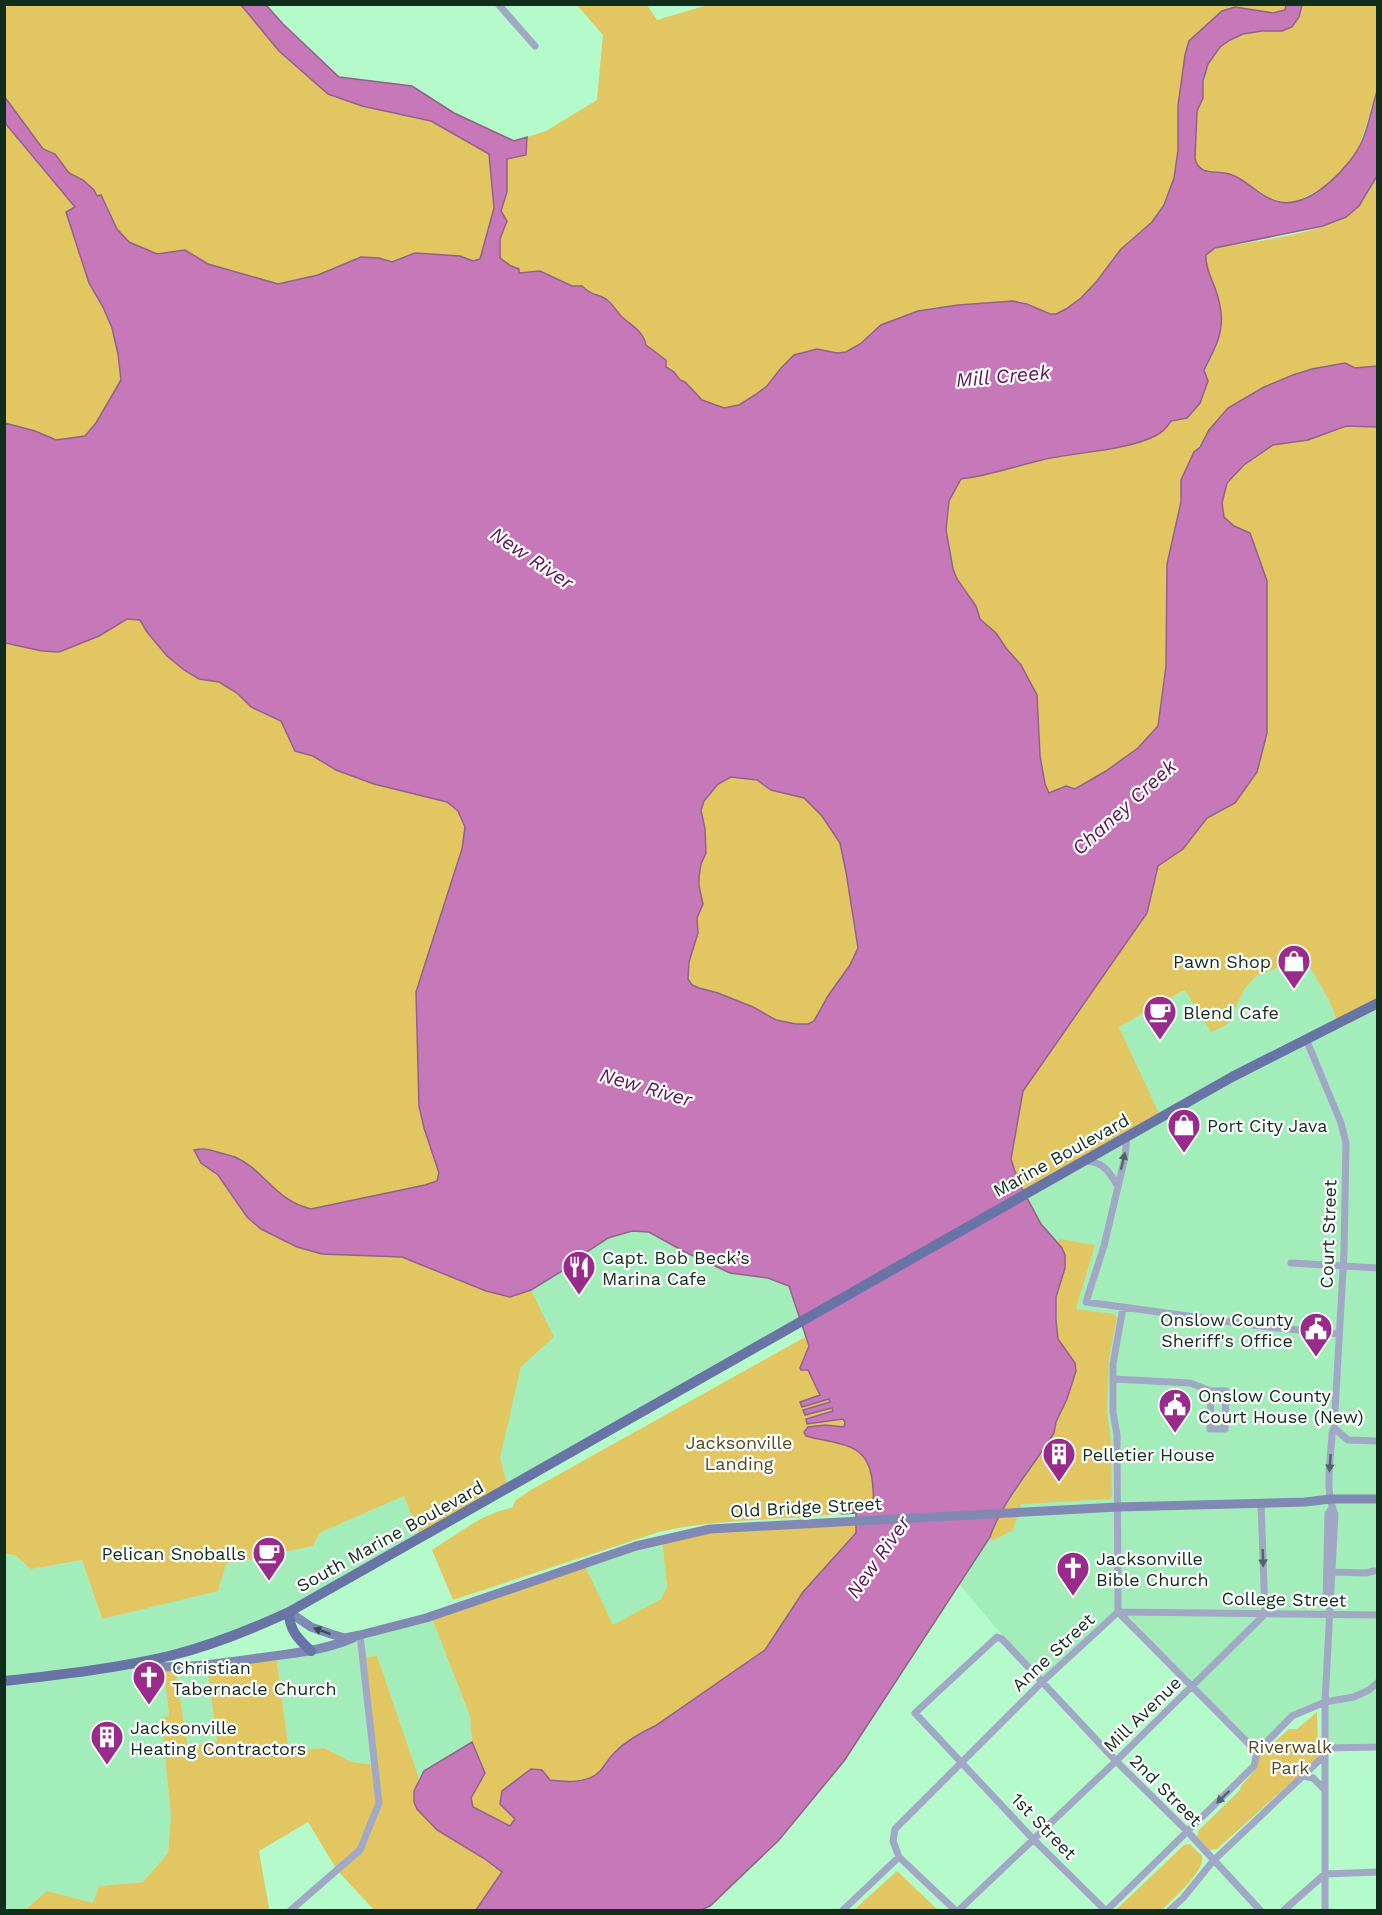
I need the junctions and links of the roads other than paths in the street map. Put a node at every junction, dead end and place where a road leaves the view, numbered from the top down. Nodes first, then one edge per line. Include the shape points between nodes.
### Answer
1 (498, 4) edge
2 (535, 46) dead end
3 (1377, 1003) edge
4 (1306, 1039) junction
5 (1127, 1137) junction
6 (1085, 1161) junction
7 (1117, 1185) junction
8 (1291, 1263) dead end
9 (1343, 1267) junction
10 (1377, 1268) edge
11 (1123, 1308) junction
12 (1339, 1334) junction
13 (764, 1343) joint
14 (1113, 1379) junction
15 (1211, 1391) junction
16 (1334, 1428) junction
17 (1377, 1441) edge
18 (1330, 1498) junction
19 (1377, 1499) edge
20 (1261, 1503) junction
21 (1118, 1507) junction
22 (1331, 1509) junction
23 (1374, 1571) dead end
24 (1333, 1572) junction
25 (1329, 1611) junction
26 (290, 1612) junction
27 (1118, 1612) junction
28 (1264, 1614) junction
29 (1377, 1616) edge
30 (360, 1635) junction
31 (1002, 1639) joint
32 (311, 1651) junction
33 (124, 1664) junction
34 (4, 1681) edge
35 (1042, 1682) junction
36 (1377, 1682) edge
37 (1191, 1687) junction
38 (1325, 1702) junction
39 (1377, 1747) edge
40 (1325, 1751) junction
41 (1257, 1752) junction
42 (1116, 1761) junction
43 (962, 1762) junction
44 (1303, 1776) junction
45 (1325, 1790) junction
46 (1187, 1831) junction
47 (1033, 1839) junction
48 (898, 1857) junction
49 (1213, 1861) junction
50 (1377, 1872) edge
51 (1325, 1874) junction
52 (291, 1911) edge
53 (843, 1911) edge
54 (957, 1911) edge
55 (1106, 1911) edge
56 (1170, 1911) edge
57 (1260, 1911) edge
58 (1284, 1911) edge
59 (1325, 1911) edge

1 - 2 street
3 - 4 main road, Marine Boulevard
4 - 5 main road, Marine Boulevard
4 - 9 street, Court Street via 1346,1143
5 - 6 main road, Marine Boulevard
7 -> 5 street
6 - 7 street via 1101,1164
6 - 13 main road, Marine Boulevard
7 - 11 street via 1104,1246 1086,1302
8 - 9 street
9 - 10 street
9 - 12 street, Court Street
11 - 12 street
11 - 14 street, Anne Street
12 - 16 street, Court Street
13 - 26 main road, South Marine Boulevard
14 - 15 street via 1190,1383
14 - 21 street, Anne Street
15 - 15 street via 1210,1429 1225,1429 1226,1391
16 - 17 street via 1348,1440
16 -> 18 street, Court Street
18 - 19 main road, Old Bridge Street
18 - 20 main road, Old Bridge Street
18 - 22 street, Court Street
20 - 21 main road, Old Bridge Street
20 -> 28 street
21 - 27 street, Anne Street
21 - 30 main road, Old Bridge Street via 720,1529 672,1537 431,1616
22 - 24 street, Court Street via 1335,1514
22 - 25 street, Court Street via 1326,1602
23 - 24 street
24 - 25 street, Court Street
25 - 28 street, College Street
25 - 29 street, College Street
25 - 38 street, Court Street
30 -> 26 main road, Old Bridge Street via 345,1638 331,1634 311,1627
26 - 32 main road via 296,1637
26 - 33 main road, South Marine Boulevard via 214,1642
27 - 28 street, College Street
27 - 35 street, Anne Street
27 - 37 street
28 - 37 street, Mill Avenue
30 - 32 main road, Old Bridge Street via 336,1646
30 - 52 street via 379,1803 360,1850
31 - 35 street, 2nd Street
31 - 43 street, 1st Street via 997,1637 915,1713
32 - 33 main road, Old Bridge Street via 207,1666 164,1668
33 - 34 main road, South Marine Boulevard
35 - 42 street, 2nd Street
35 - 43 street, Anne Street
36 - 38 street via 1354,1697
37 - 41 street
37 - 42 street, Mill Avenue
38 - 40 street, Court Street
38 - 41 street via 1292,1716
39 - 40 street
40 - 44 street
40 - 45 street, Court Street
41 -> 46 street via 1254,1766
42 - 46 street, 2nd Street
42 - 47 street, Mill Avenue
43 - 47 street, 1st Street
43 - 48 street, Anne Street via 896,1828 893,1841
44 - 45 street via 1313,1778
44 - 49 street
45 - 51 street, Court Street
46 - 49 street, 2nd Street
46 - 55 street
47 - 54 street, Mill Avenue
47 - 55 street, 1st Street
48 - 53 street
48 - 54 street
49 - 56 street
49 - 57 street, 2nd Street
50 - 51 street
51 - 58 street
51 - 59 street, Court Street

